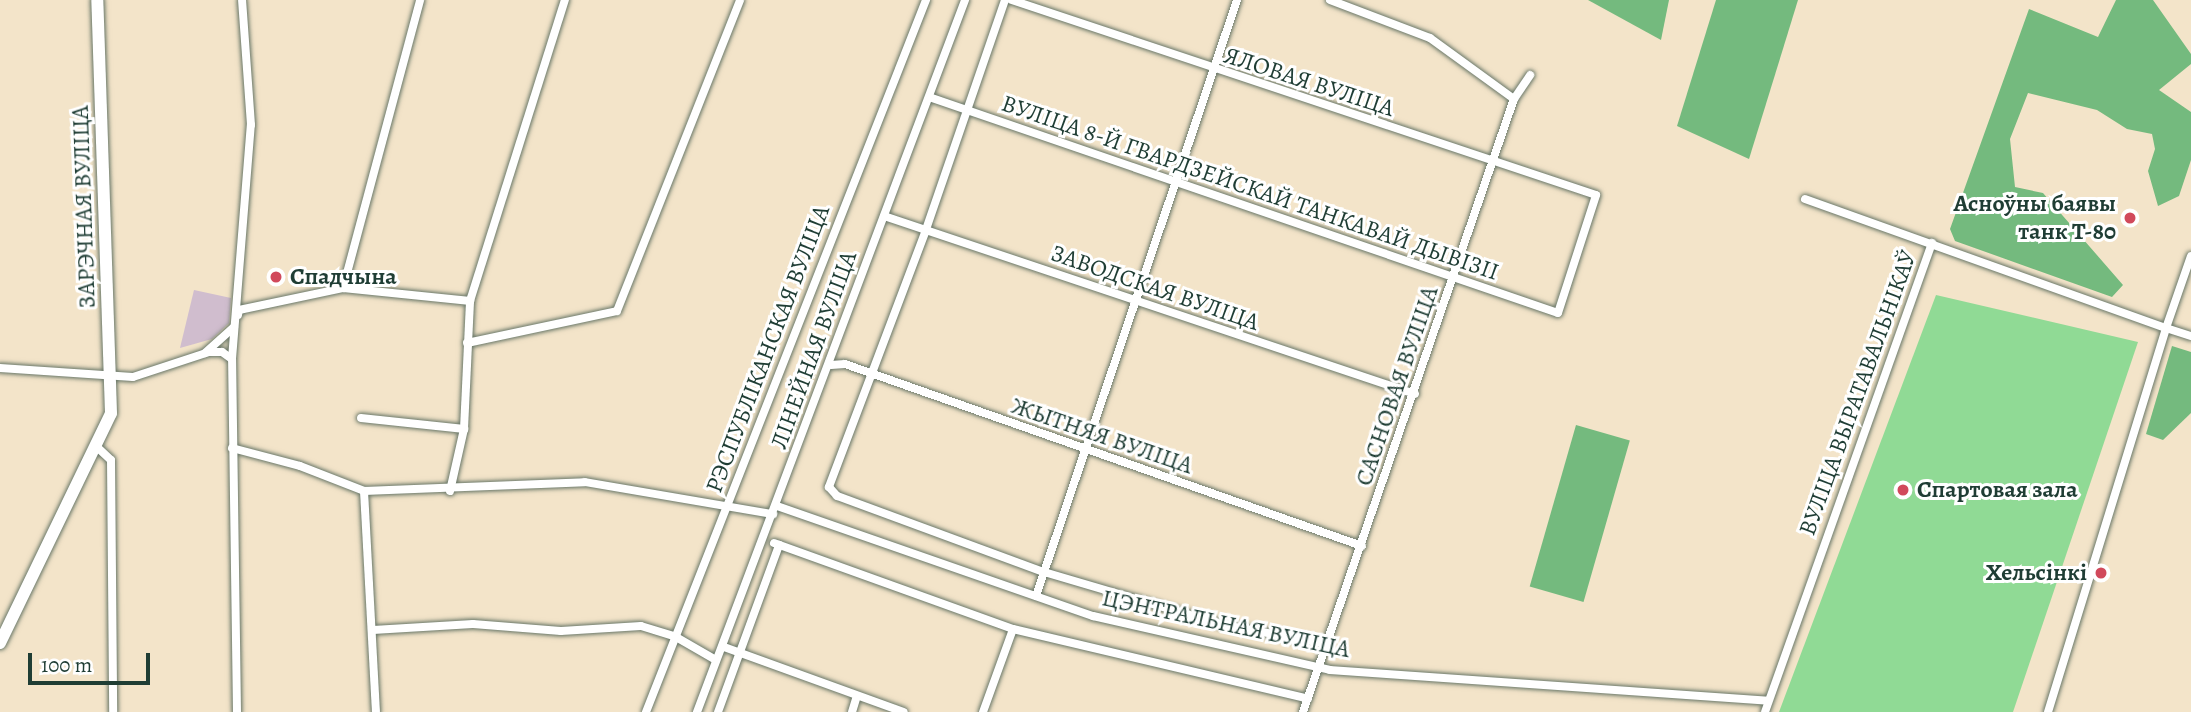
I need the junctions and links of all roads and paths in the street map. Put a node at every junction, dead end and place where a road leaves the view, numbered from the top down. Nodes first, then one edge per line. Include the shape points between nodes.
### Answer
1 (97, 0) edge
2 (242, 0) edge
3 (420, 0) edge
4 (565, 0) edge
5 (740, 0) edge
6 (926, 0) edge
7 (965, 0) edge
8 (1005, 0) edge
9 (1012, 0) edge
10 (1237, 0) edge
11 (1331, 0) edge
12 (1213, 71) junction
13 (1530, 75) dead end
14 (929, 97) junction
15 (1514, 99) junction
16 (967, 111) junction
17 (1493, 162) junction
18 (1175, 182) junction
19 (1805, 200) dead end
20 (884, 216) junction
21 (926, 230) junction
22 (1932, 243) junction
23 (2191, 256) edge
24 (1454, 279) junction
25 (343, 288) junction
26 (470, 301) junction
27 (1135, 302) junction
28 (239, 310) junction
29 (1558, 313) joint
30 (2166, 328) junction
31 (2191, 335) edge
32 (467, 343) junction
33 (205, 353) junction
34 (232, 359) junction
35 (831, 365) junction
36 (0, 368) edge
37 (872, 374) junction
38 (111, 375) junction
39 (1415, 394) junction
40 (361, 418) dead end
41 (464, 429) junction
42 (97, 447) junction
43 (232, 448) junction
44 (1085, 450) junction
45 (364, 491) junction
46 (450, 491) junction
47 (729, 506) junction
48 (775, 510) junction
49 (1362, 546) junction
50 (1044, 572) junction
51 (1036, 596) junction
52 (6, 618) edge
53 (1013, 629) junction
54 (373, 630) junction
55 (676, 637) junction
56 (0, 643) edge
57 (1328, 644) junction
58 (724, 647) junction
59 (740, 654) junction
60 (716, 660) junction
61 (1321, 667) junction
62 (857, 696) junction
63 (1308, 699) junction
64 (1768, 701) junction
65 (113, 712) edge
66 (237, 712) edge
67 (376, 712) edge
68 (646, 712) edge
69 (697, 712) edge
70 (718, 712) edge
71 (852, 712) edge
72 (904, 712) edge
73 (983, 712) edge
74 (1303, 712) edge
75 (1765, 712) edge
76 (2048, 712) edge

1 - 38 main road, ЗАРЭЧНАЯ ВУЛІЦА
2 - 28 street via 251,125
3 - 25 street
4 - 26 street
5 - 32 street via 617,311
6 - 47 street, РЭСПУБЛІКАНСКАЯ ВУЛІЦА
7 - 14 street, ЛІНЕЙНАЯ ВУЛІЦА
8 - 16 street
9 - 12 street, ЯЛОВАЯ ВУЛІЦА
10 - 12 street
11 - 15 street via 1430,38
12 - 17 street, ЯЛОВАЯ ВУЛІЦА
12 - 18 street
13 - 15 street, САСНОВАЯ ВУЛІЦА
14 - 16 street, ВУЛІЦА 8-Й ГВАРДЗЕЙСКАЙ ТАНКАВАЙ ДЫВІЗІІ
14 - 20 street, ЛІНЕЙНАЯ ВУЛІЦА
15 - 17 street, САСНОВАЯ ВУЛІЦА
16 - 18 street, ВУЛІЦА 8-Й ГВАРДЗЕЙСКАЙ ТАНКАВАЙ ДЫВІЗІІ
16 - 21 street
17 - 24 street, САСНОВАЯ ВУЛІЦА
17 - 29 street, ЯЛОВАЯ ВУЛІЦА via 1596,195
18 - 24 street, ВУЛІЦА 8-Й ГВАРДЗЕЙСКАЙ ТАНКАВАЙ ДЫВІЗІІ
18 - 27 street
19 - 22 street
20 - 21 street, ЗАВОДСКАЯ ВУЛІЦА
20 - 35 street, ЛІНЕЙНАЯ ВУЛІЦА
21 - 27 street, ЗАВОДСКАЯ ВУЛІЦА
21 - 37 street
22 - 30 street, ВУЛІЦА ВЫРАТАВАЛЬНІКАЎ
22 - 64 street, ВУЛІЦА ВЫРАТАВАЛЬНІКАЎ
23 - 30 street
24 - 29 street, ВУЛІЦА 8-Й ГВАРДЗЕЙСКАЙ ТАНКАВАЙ ДЫВІЗІІ
24 - 39 street, САСНОВАЯ ВУЛІЦА
25 - 26 street
25 - 28 street
26 - 32 street
27 - 39 street, ЗАВОДСКАЯ ВУЛІЦА
27 - 44 street
28 - 33 street via 233,332
28 - 34 street
30 - 31 street, ВУЛІЦА ВЫРАТАВАЛЬНІКАЎ
30 - 76 street
32 - 41 street
33 - 34 street via 222,352
33 - 38 street via 134,377
34 - 43 street
35 - 37 street, ЖЫТНЯЯ ВУЛІЦА via 845,364
35 - 48 street, ЛІНЕЙНАЯ ВУЛІЦА
36 - 38 street
37 - 44 street, ЖЫТНЯЯ ВУЛІЦА
37 - 50 street via 829,487 837,496
38 - 42 main road, ЗАРЭЧНАЯ ВУЛІЦА via 111,413
39 - 49 street, САСНОВАЯ ВУЛІЦА
40 - 41 street
41 - 46 street
42 - 52 main road
42 - 65 street via 111,460
43 - 45 street via 300,466
43 - 66 street
44 - 49 street, ЖЫТНЯЯ ВУЛІЦА
44 - 50 street
45 - 46 street, ЦЭНТРАЛЬНАЯ ВУЛІЦА
45 - 54 street
46 - 47 street, ЦЭНТРАЛЬНАЯ ВУЛІЦА via 585,482
47 - 48 street, ЦЭНТРАЛЬНАЯ ВУЛІЦА
47 - 55 street, РЭСПУБЛІКАНСКАЯ ВУЛІЦА
48 - 51 street, ЦЭНТРАЛЬНАЯ ВУЛІЦА
48 - 58 street, ЛІНЕЙНАЯ ВУЛІЦА
49 - 57 street, САСНОВАЯ ВУЛІЦА
50 - 51 street
50 - 57 street via 1224,625
51 - 61 street, ЦЭНТРАЛЬНАЯ ВУЛІЦА via 1093,616
52 - 56 main road
53 - 59 street, ЦЭНТРАЛЬНАЯ ВУЛІЦА via 777,544
53 - 63 street, ЦЭНТРАЛЬНАЯ ВУЛІЦА
53 - 73 street
54 - 55 street via 473,624 561,631 641,626
54 - 67 street
55 - 60 street
55 - 68 street, РЭСПУБЛІКАНСКАЯ ВУЛІЦА
57 - 61 street, САСНОВАЯ ВУЛІЦА
58 - 59 street
58 - 60 street, ЛІНЕЙНАЯ ВУЛІЦА
59 - 62 street
59 - 70 street
60 - 69 street, ЛІНЕЙНАЯ ВУЛІЦА
61 - 63 street, САСНОВАЯ ВУЛІЦА
61 - 64 street, ЦЭНТРАЛЬНАЯ ВУЛІЦА
62 - 71 street
62 - 72 street
63 - 74 street, САСНОВАЯ ВУЛІЦА
64 - 75 street, ВУЛІЦА ВЫРАТАВАЛЬНІКАЎ

